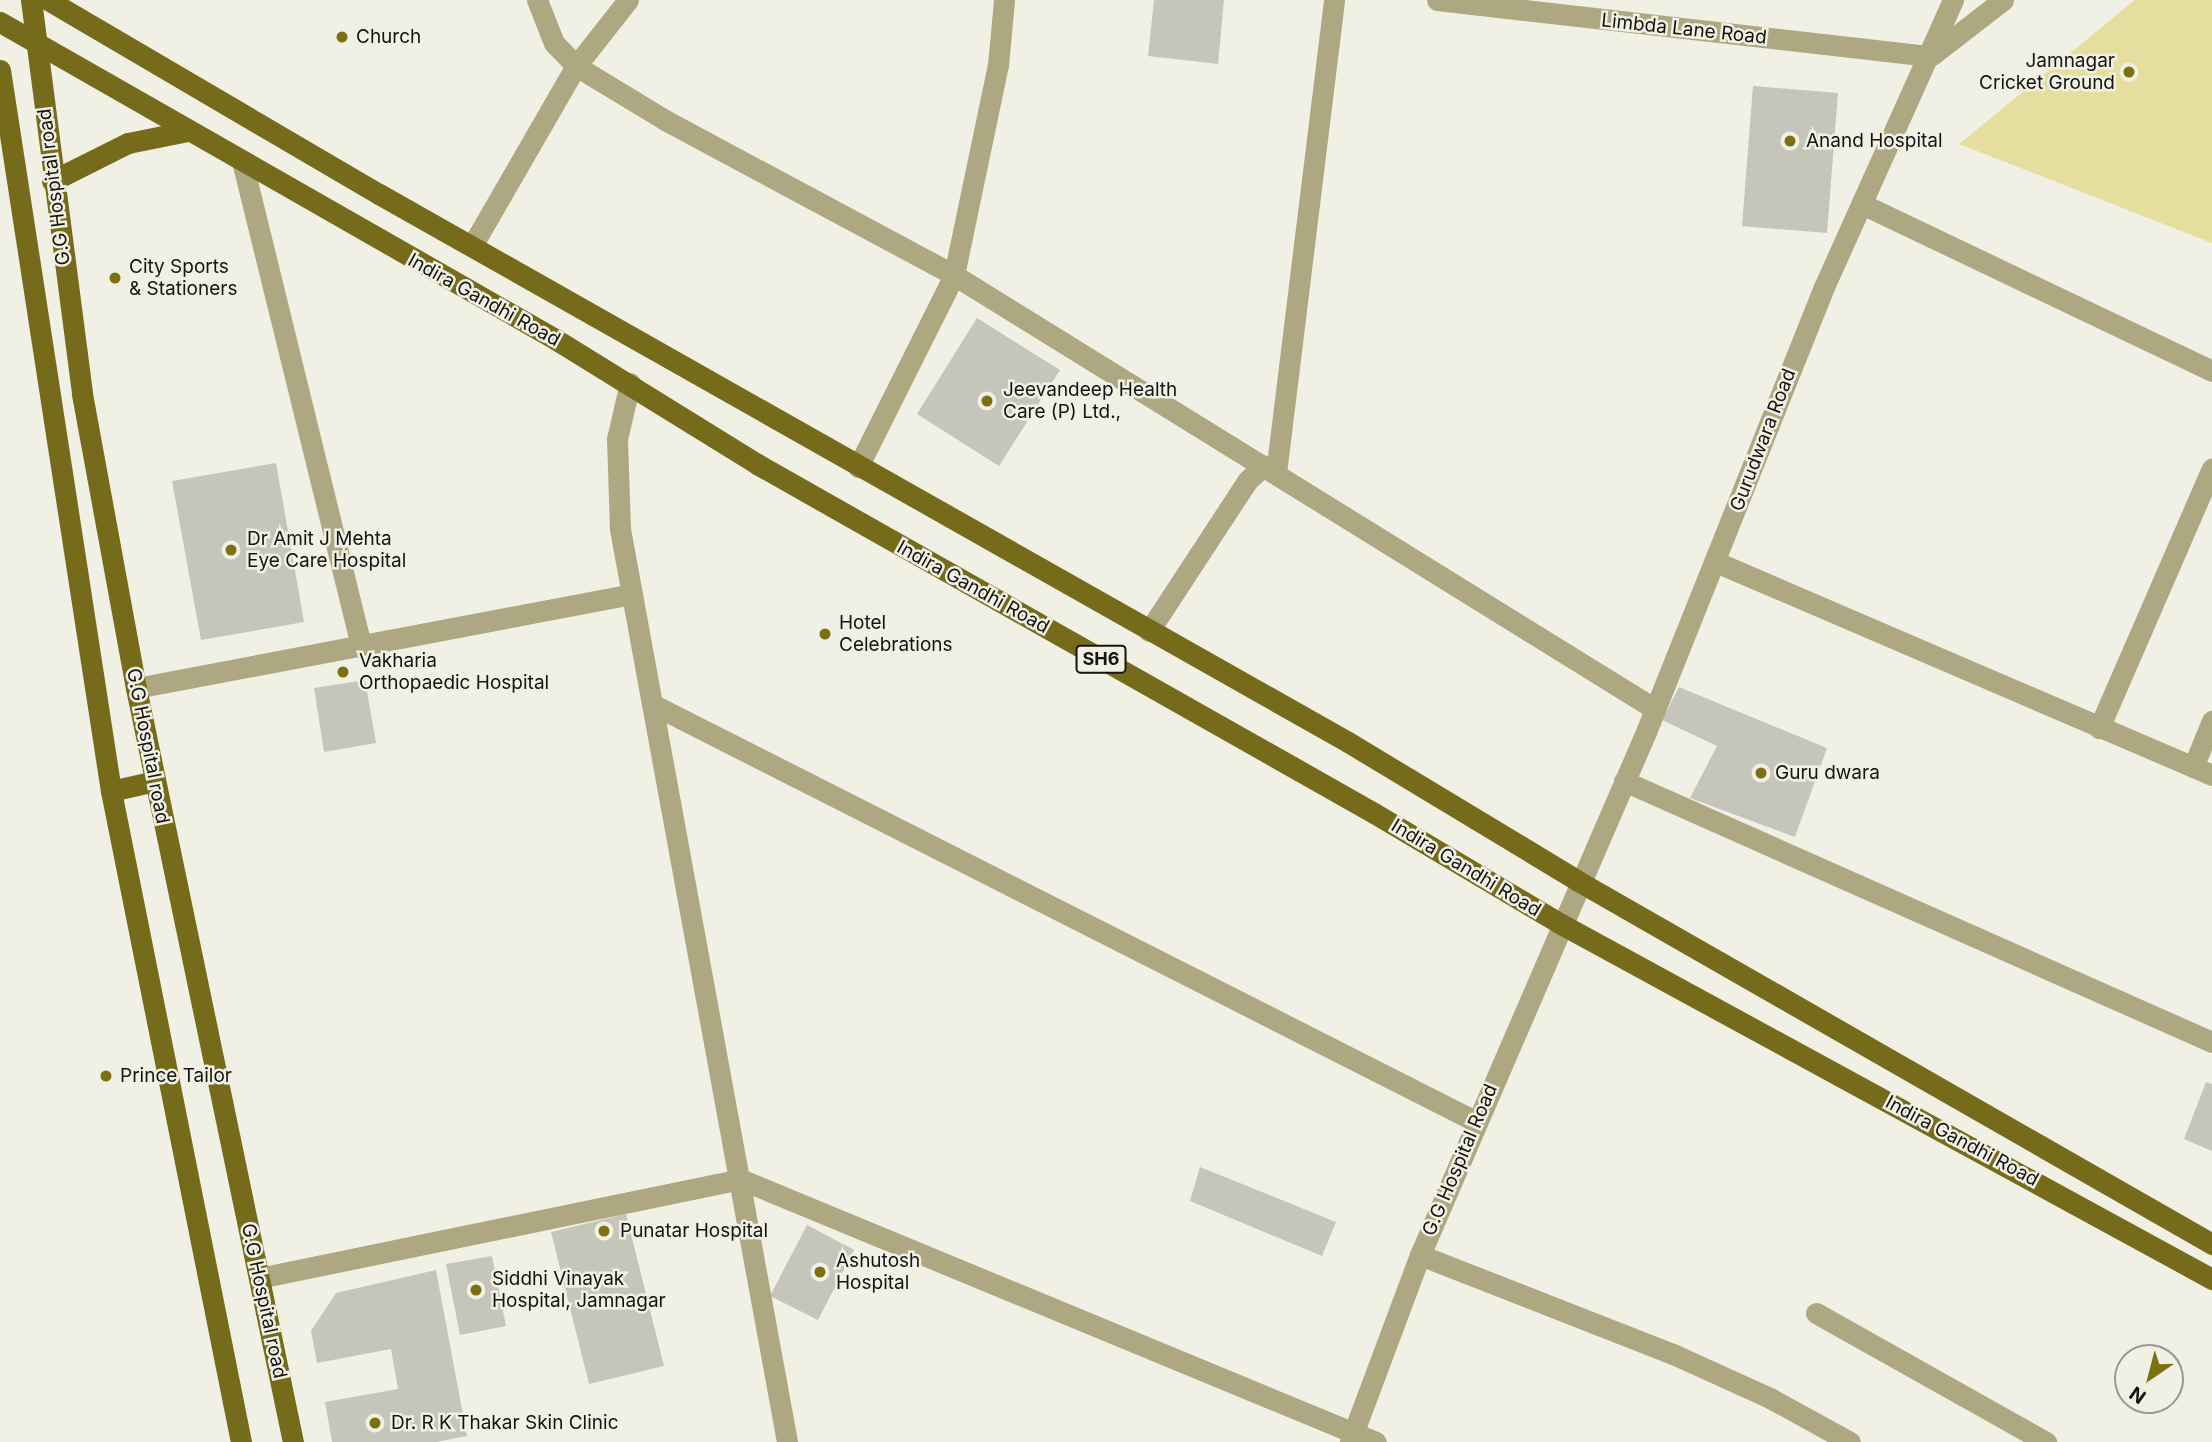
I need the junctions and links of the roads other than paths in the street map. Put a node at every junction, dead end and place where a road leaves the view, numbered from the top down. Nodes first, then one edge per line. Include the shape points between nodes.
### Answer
1 (31, 0) edge
2 (48, 0) edge
3 (537, 0) edge
4 (628, 0) edge
5 (1004, 0) edge
6 (1334, 0) edge
7 (1437, 0) edge
8 (1953, 0) edge
9 (2003, 0) edge
10 (1549, 7) edge
11 (0, 22) edge
12 (37, 44) junction
13 (1930, 56) junction
14 (576, 66) junction
15 (0, 69) edge
16 (188, 131) junction
17 (6, 160) edge
18 (242, 161) junction
19 (52, 181) junction
20 (1862, 204) junction
21 (472, 246) junction
22 (954, 275) junction
23 (2212, 371) edge
24 (630, 383) junction
25 (858, 467) junction
26 (2212, 468) edge
27 (1270, 469) junction
28 (1716, 562) junction
29 (632, 594) junction
30 (1149, 631) junction
31 (361, 645) junction
32 (135, 688) junction
33 (652, 704) junction
34 (1655, 709) junction
35 (2212, 721) edge
36 (2099, 728) junction
37 (2202, 771) edge
38 (155, 781) junction
39 (1624, 781) junction
40 (111, 791) junction
41 (1578, 881) junction
42 (1561, 925) junction
43 (2212, 1042) edge
44 (1477, 1122) junction
45 (740, 1179) junction
46 (2212, 1244) edge
47 (1420, 1255) junction
48 (259, 1278) junction
49 (2212, 1279) edge
50 (1816, 1313) dead end
51 (1352, 1437) edge
52 (241, 1442) edge
53 (293, 1442) edge
54 (787, 1442) edge
55 (1376, 1442) edge
56 (1850, 1442) edge
57 (2046, 1442) edge

1 - 12 main road, G.G Hospital road
2 - 21 main road, Indira Gandhi Road / SH6
3 - 14 street via 554,43
4 - 14 street
5 - 22 street via 998,65
6 - 27 street
7 - 10 street, Limbda Lane Road
8 - 13 street, Gurudwara Road
9 - 13 street
10 - 13 street, Limbda Lane Road
11 - 12 main road, Indira Gandhi Road / SH6
12 - 16 main road, Indira Gandhi Road / SH6
12 - 19 main road, G.G Hospital road
13 - 20 street, Gurudwara Road
14 - 21 street
14 - 22 street via 665,120
15 - 17 main road, G.G Hospital road
16 - 18 main road, Indira Gandhi Road / SH6
16 - 19 main road via 128,143
17 - 40 main road, G.G Hospital road
18 - 24 main road, Indira Gandhi Road / SH6
18 - 31 street
19 - 32 main road, G.G Hospital road via 82,394
20 - 23 street
20 - 28 street, Gurudwara Road via 1800,343
21 - 25 main road, Indira Gandhi Road / SH6
22 - 25 street
22 - 27 street
24 - 29 street via 617,439 620,530
24 - 42 main road, Indira Gandhi Road / SH6 via 757,464 1374,813
25 - 30 main road, Indira Gandhi Road / SH6
26 - 36 street
27 - 30 street via 1247,481
27 - 34 street
28 - 34 street, Gurudwara Road
28 - 36 street
29 - 31 street
29 - 33 street
30 - 41 main road, Indira Gandhi Road / SH6 via 1348,742
31 - 32 street
32 - 38 main road, G.G Hospital road
33 - 44 street
33 - 45 street
34 - 39 street, Gurudwara Road
35 - 37 street
36 - 37 street
38 - 40 main road
38 - 48 main road, G.G Hospital road
39 - 41 street, Gurudwara Road
39 - 43 street
40 - 52 main road, G.G Hospital road
41 - 42 street, G.G Hospital Road
41 - 46 main road, Indira Gandhi Road / SH6
42 - 44 street, G.G Hospital Road
42 - 49 main road, Indira Gandhi Road / SH6
44 - 47 street, G.G Hospital Road
45 - 48 street
45 - 51 street
45 - 54 street
47 - 51 street, G.G Hospital Road
47 - 56 street via 1673,1354 1770,1398
48 - 53 main road, G.G Hospital road
50 - 57 street
51 - 55 street

